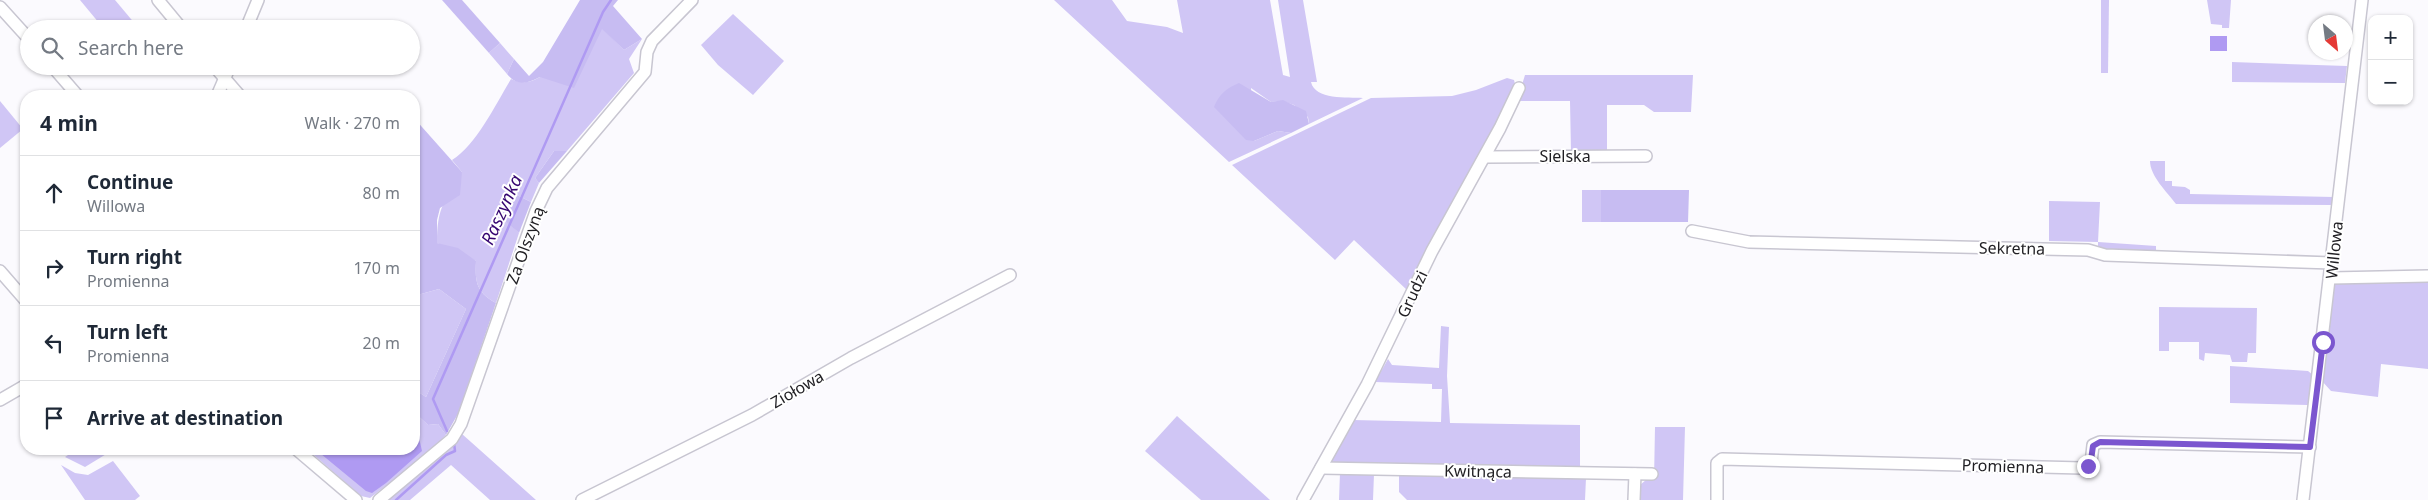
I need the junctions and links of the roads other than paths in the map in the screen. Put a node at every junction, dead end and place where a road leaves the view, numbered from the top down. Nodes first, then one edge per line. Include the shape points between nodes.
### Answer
1 (158, 0) edge
2 (258, 0) edge
3 (692, 0) edge
4 (2362, 0) edge
5 (1, 11) edge
6 (175, 20) edge
7 (250, 20) edge
8 (20, 30) edge
9 (60, 75) edge
10 (222, 75) edge
11 (226, 75) edge
12 (224, 78) junction
13 (1519, 88) dead end
14 (73, 90) edge
15 (219, 90) edge
16 (235, 90) edge
17 (1646, 156) dead end
18 (1484, 157) junction
19 (1692, 231) dead end
20 (2332, 263) junction
21 (0, 271) edge
22 (1010, 275) dead end
23 (2428, 276) edge
24 (2331, 278) junction
25 (20, 294) edge
26 (20, 388) edge
27 (0, 400) edge
28 (2310, 447) junction
29 (303, 455) edge
30 (1321, 468) junction
31 (1635, 474) junction
32 (1652, 474) dead end
33 (356, 500) edge
34 (379, 500) edge
35 (582, 500) edge
36 (1303, 500) edge
37 (1634, 500) edge
38 (1716, 500) edge
39 (2303, 500) edge

1 - 6 street
2 - 7 street
3 - 34 street, Za Olszyną via 652,41 645,72 547,188 461,424 452,438
4 - 20 street, Willowa
5 - 8 street
9 - 14 street
10 - 12 street
11 - 12 street
12 - 15 street
12 - 16 street
13 - 18 street, Grudzi
17 - 18 street, Sielska
18 - 30 street, Grudzi via 1432,251 1368,385
19 - 20 street, Sekretna via 1749,242 2088,250 2105,255
20 - 24 street, Willowa
21 - 25 street
22 - 35 street, Ziołowa via 851,358 752,415
23 - 24 street
24 - 28 street, Willowa
26 - 27 street
28 - 38 street, Promienna via 2100,442 2093,446 2090,463 2082,468 1722,459 1717,464
28 - 39 street, Willowa
29 - 33 street
30 - 31 street, Kwitnąca
30 - 36 street, Grudzi
31 - 32 street, Kwitnąca
31 - 37 street

